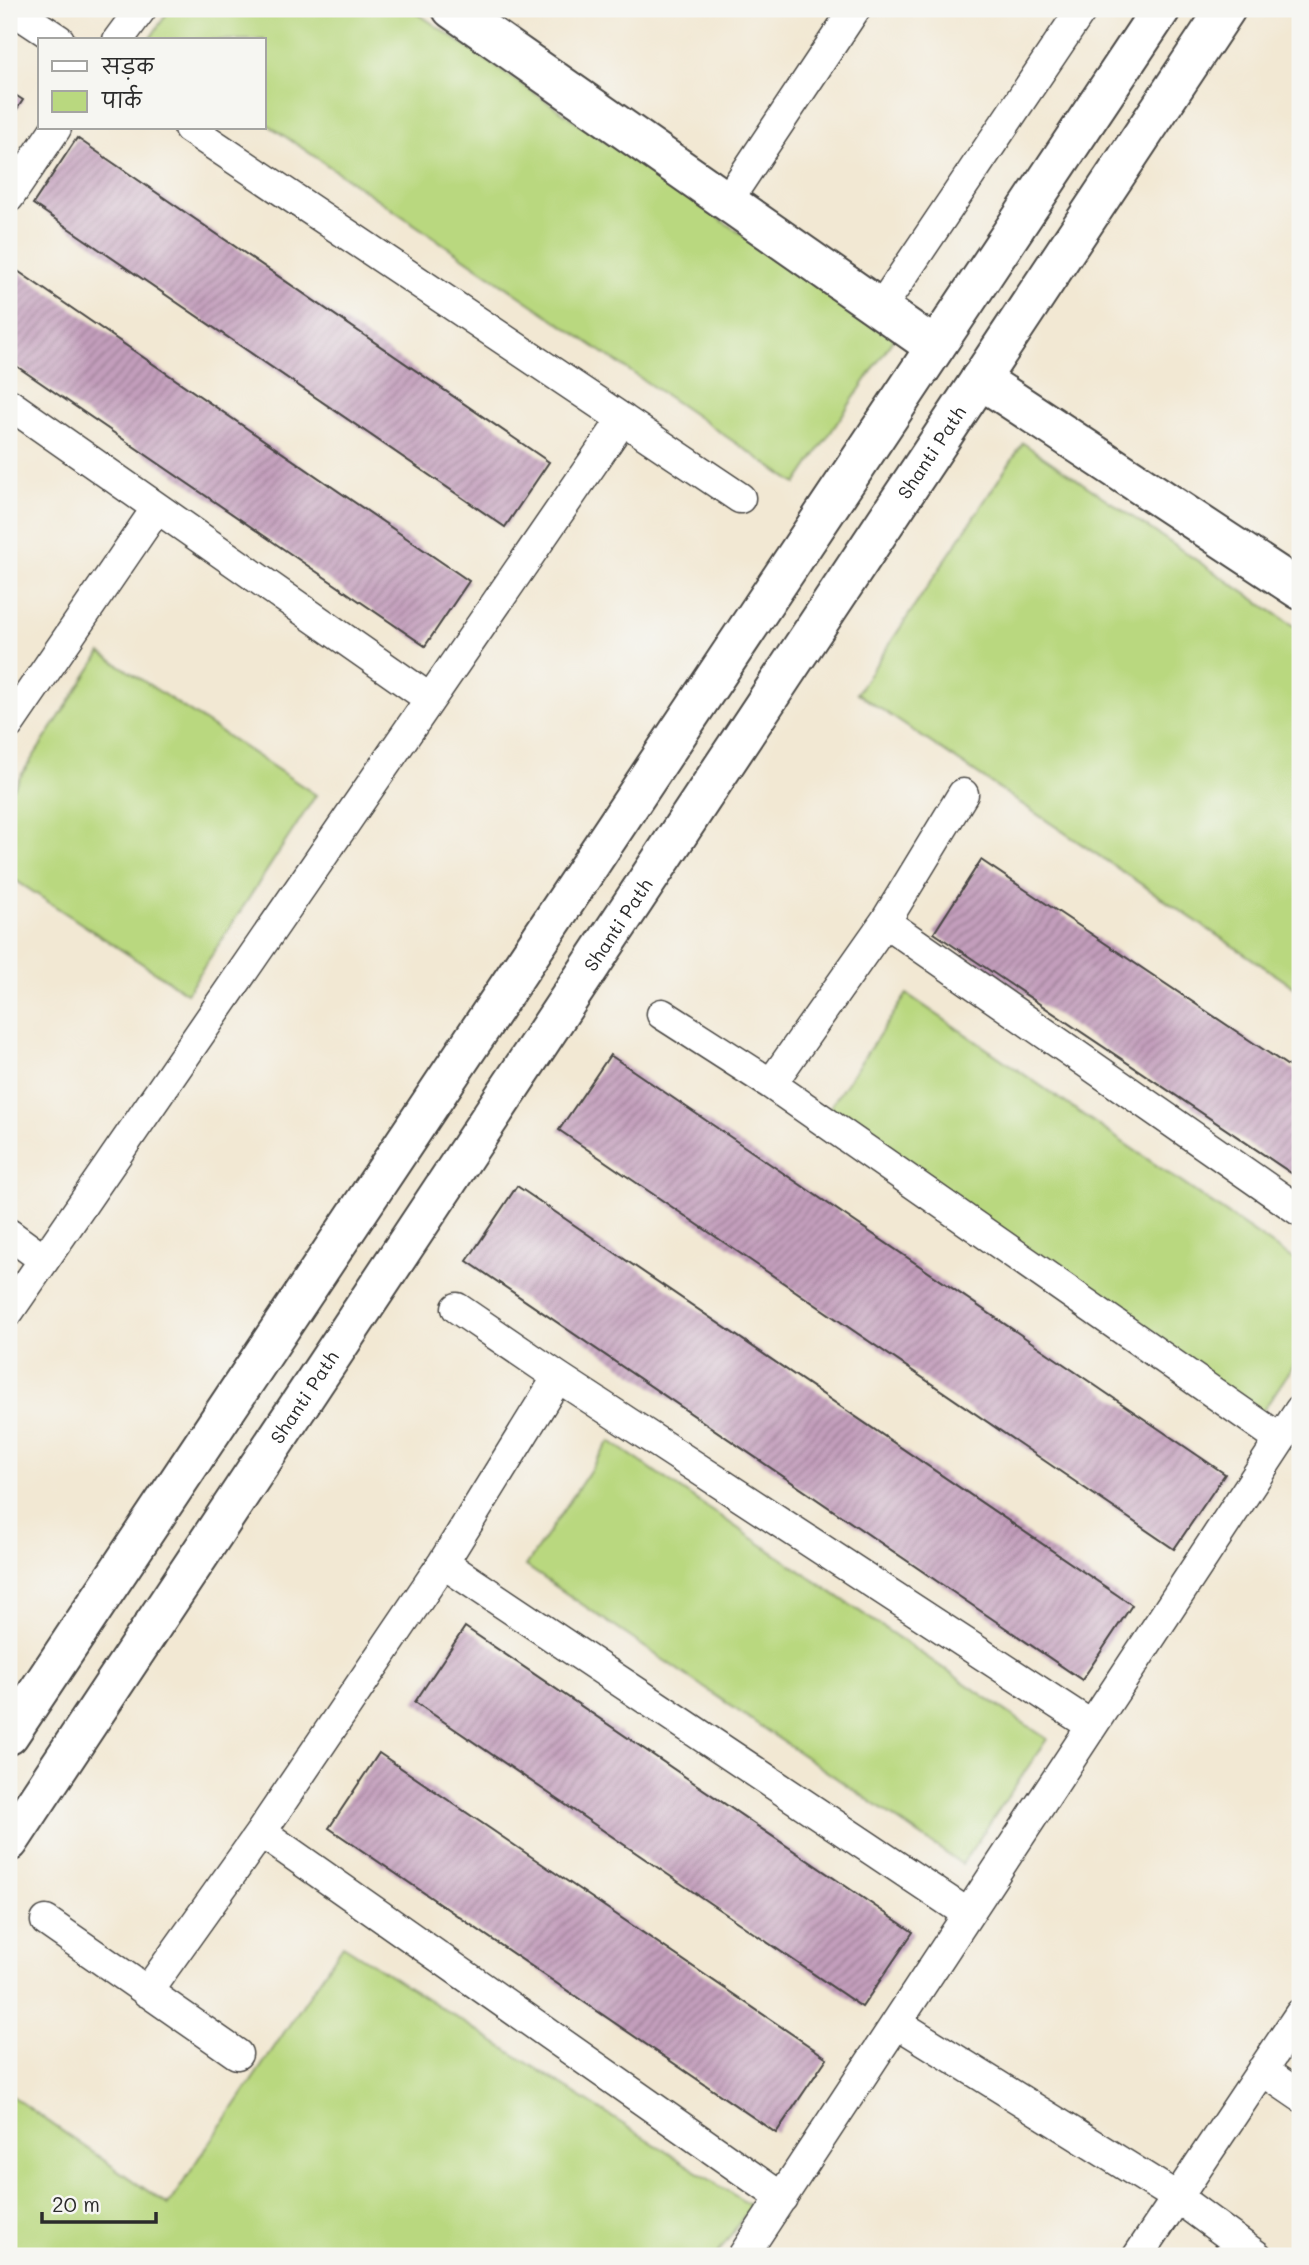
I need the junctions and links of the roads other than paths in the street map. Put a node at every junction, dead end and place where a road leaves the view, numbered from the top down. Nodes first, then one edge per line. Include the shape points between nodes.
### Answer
1 (12, 9) edge
2 (141, 9) edge
3 (452, 9) edge
4 (855, 9) edge
5 (1082, 9) edge
6 (1161, 9) edge
7 (1226, 9) edge
8 (56, 38) edge
9 (119, 38) edge
10 (55, 130) edge
11 (192, 130) edge
12 (9, 197) edge
13 (727, 201) junction
14 (880, 309) junction
15 (935, 347) junction
16 (980, 379) junction
17 (9, 404) edge
18 (623, 419) junction
19 (740, 498) dead end
20 (157, 508) junction
21 (1300, 590) edge
22 (430, 698) junction
23 (9, 724) edge
24 (963, 794) dead end
25 (885, 922) junction
26 (663, 1014) dead end
27 (771, 1084) junction
28 (1300, 1211) edge
29 (9, 1234) edge
30 (43, 1259) junction
31 (457, 1308) dead end
32 (9, 1311) edge
33 (558, 1377) junction
34 (1300, 1410) edge
35 (1280, 1439) junction
36 (443, 1563) junction
37 (1092, 1726) junction
38 (9, 1735) edge
39 (261, 1832) junction
40 (9, 1842) edge
41 (968, 1914) junction
42 (46, 1921) dead end
43 (147, 1992) junction
44 (1300, 2014) edge
45 (897, 2023) junction
46 (237, 2054) dead end
47 (1262, 2070) junction
48 (1300, 2096) edge
49 (782, 2198) junction
50 (1178, 2198) junction
51 (743, 2256) edge
52 (1138, 2256) edge
53 (1257, 2256) edge

1 - 8 street
2 - 9 street
3 - 13 main road
4 - 13 street
5 - 14 street
6 - 15 main road
7 - 16 main road, Shanti Path
10 - 12 street
11 - 18 street
13 - 14 main road
14 - 15 main road
15 - 38 main road
16 - 21 main road
16 - 40 main road, Shanti Path
17 - 20 street
18 - 19 street
18 - 22 street
20 - 22 street
20 - 23 street
22 - 30 street
24 - 25 street
25 - 27 street
25 - 28 street
26 - 27 street
27 - 35 street
29 - 30 street
30 - 32 street
31 - 33 street
33 - 36 street
33 - 37 street
34 - 35 street
35 - 37 street
36 - 39 street
36 - 41 street
37 - 41 street
39 - 43 street
39 - 49 street
41 - 45 street
42 - 43 street
43 - 46 street
44 - 47 street
45 - 49 street
45 - 50 street
47 - 48 street
47 - 50 street
49 - 51 street
50 - 52 street
50 - 53 street

